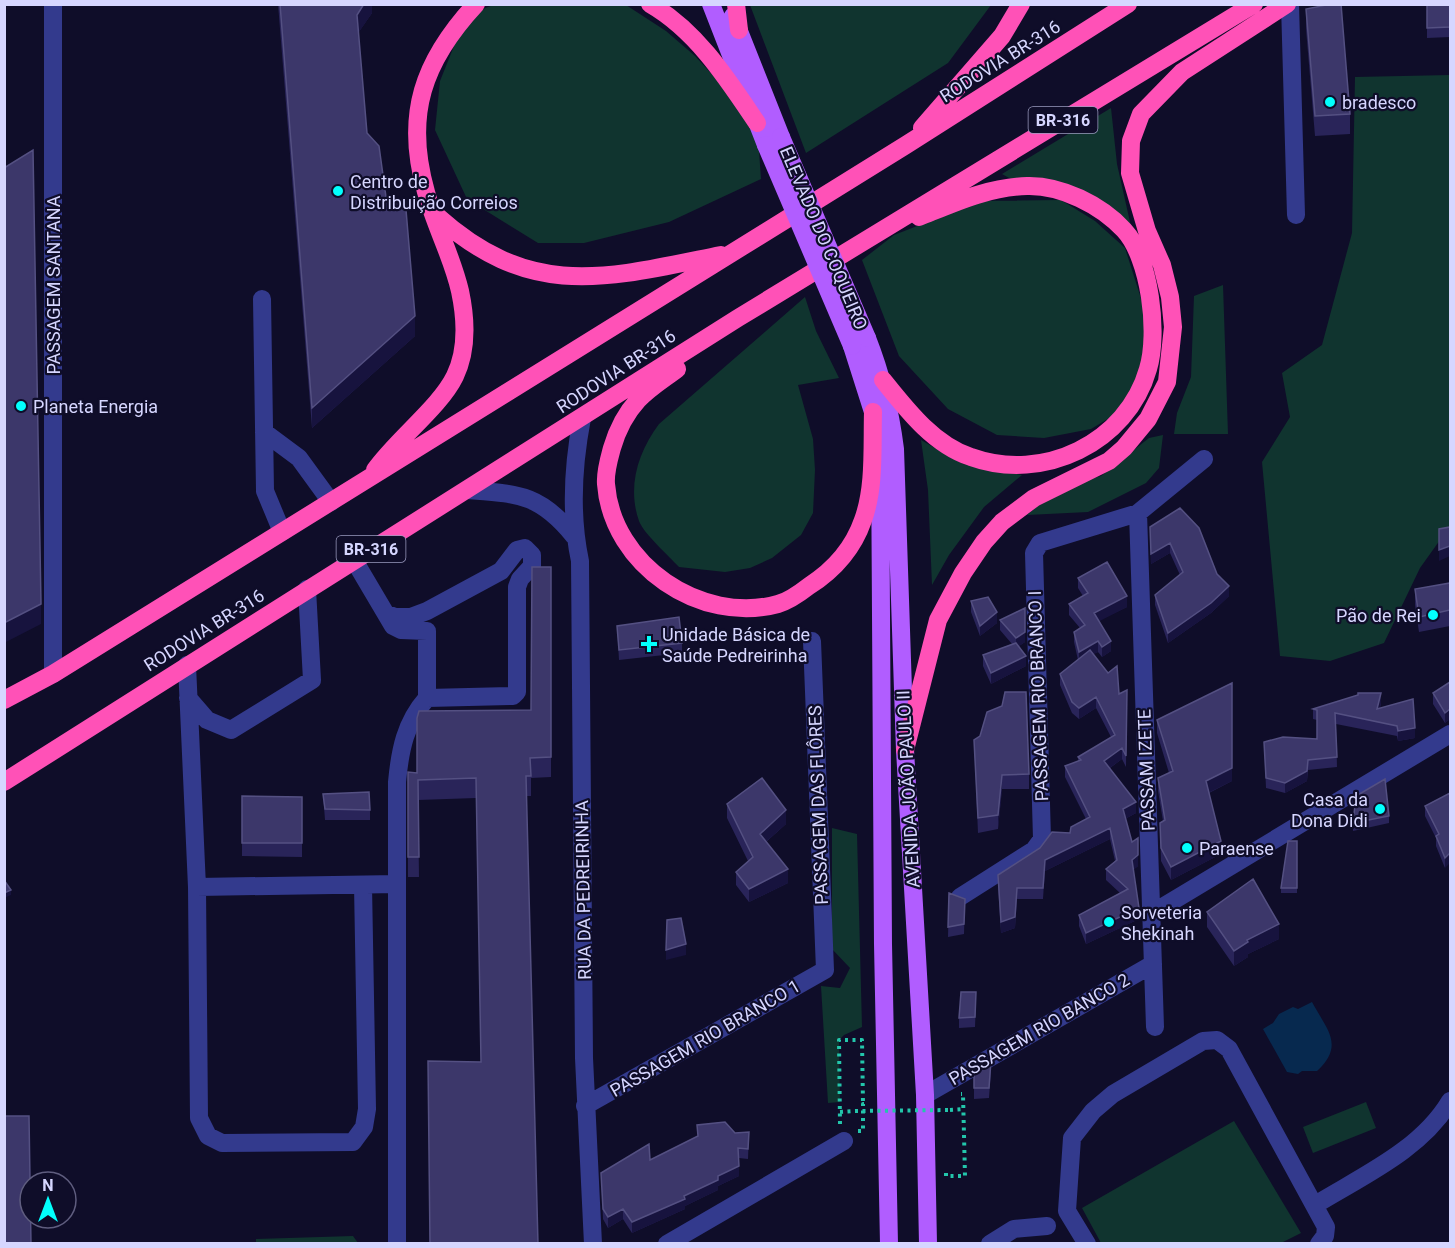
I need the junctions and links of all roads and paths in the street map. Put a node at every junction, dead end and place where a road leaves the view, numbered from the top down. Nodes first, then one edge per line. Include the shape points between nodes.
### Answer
1 (53, 4) edge
2 (476, 4) edge
3 (650, 4) edge
4 (711, 4) edge
5 (729, 4) edge
6 (736, 4) edge
7 (1021, 4) edge
8 (1128, 4) edge
9 (1254, 4) edge
10 (1288, 4) edge
11 (1108, 12) edge
12 (739, 30) junction
13 (757, 123) junction
14 (774, 141) junction
15 (906, 145) junction
16 (434, 213) junction
17 (1296, 215) dead end
18 (872, 236) junction
19 (731, 253) junction
20 (262, 299) dead end
21 (738, 318) junction
22 (859, 342) junction
23 (883, 380) junction
24 (873, 412) junction
25 (582, 418) junction
26 (264, 432) junction
27 (1204, 459) dead end
28 (369, 479) junction
29 (468, 490) junction
30 (331, 502) junction
31 (1138, 513) junction
32 (282, 532) junction
33 (574, 536) junction
34 (354, 560) junction
35 (307, 589) junction
36 (427, 611) junction
37 (387, 614) junction
38 (427, 631) junction
39 (812, 641) dead end
40 (187, 665) junction
41 (54, 674) junction
42 (427, 698) junction
43 (188, 699) junction
44 (4, 700) edge
45 (1450, 734) edge
46 (906, 750) junction
47 (4, 782) edge
48 (397, 884) junction
49 (363, 885) junction
50 (197, 887) junction
51 (960, 897) edge
52 (1151, 914) junction
53 (1153, 964) junction
54 (825, 970) joint
55 (1155, 1026) dead end
56 (963, 1094) dead end
57 (925, 1095) junction
58 (1450, 1101) edge
59 (863, 1104) dead end
60 (585, 1106) junction
61 (963, 1110) junction
62 (844, 1141) dead end
63 (945, 1165) dead end
64 (1315, 1205) junction
65 (1047, 1226) dead end
66 (397, 1244) edge
67 (593, 1244) edge
68 (667, 1244) edge
69 (889, 1244) edge
70 (928, 1244) edge
71 (990, 1244) edge
72 (1087, 1244) edge
73 (1319, 1244) edge

1 - 41 street, PASSAGEM SANTANA
2 - 16 highway via 452,30 431,64 418,105 417,148
3 - 13 highway via 712,59
4 - 13 main road
5 - 12 main road
6 - 12 highway
7 - 15 highway via 977,67
8 - 11 highway, RODOVIA BR-316
9 - 18 highway, RODOVIA BR-316 / BR-316
10 - 17 street
10 - 46 highway via 1182,72 1141,114 1131,141 1130,172 1170,297 1173,327 1167,382 1148,418 1116,454 1059,488 1034,498 1002,522 984,542 938,620
11 - 15 highway, RODOVIA BR-316
12 - 14 main road
13 - 14 main road
14 - 22 main road, ELEVADO DO COQUEIRO, bridge
15 - 19 highway, RODOVIA BR-316
16 - 19 highway via 484,253 528,270 572,278 652,269
16 - 28 highway via 454,266 465,318 464,346 455,376 438,401 391,449
18 - 21 highway, RODOVIA BR-316 / BR-316
18 - 23 highway via 984,191 1028,186 1063,192 1098,208 1125,231 1149,288 1152,319 1148,370 1133,404 1087,447 1042,464 1020,466 970,457 927,429
19 - 28 highway, RODOVIA BR-316
20 - 26 street
21 - 24 highway via 638,400 616,436 606,482 610,506 630,549 661,580 680,593 723,608 750,609 780,604 816,582 837,565 863,521 870,494
21 - 25 highway, RODOVIA BR-316 / BR-316
22 - 23 main road, AVENIDA JOÃO PAULO II
22 - 24 main road, AVENIDA JOÃO PAULO II
23 - 46 main road, AVENIDA JOÃO PAULO II via 895,449
24 - 69 main road, AVENIDA JOÃO PAULO II via 882,491 883,944
25 - 29 highway, RODOVIA BR-316 / BR-316
25 - 33 street, RUA DA PEDREIRINHA via 575,459
26 - 30 street via 299,458
26 - 32 street via 265,491
27 - 31 street
28 - 30 highway, RODOVIA BR-316
29 - 33 street via 518,494 543,504
29 - 34 highway, RODOVIA BR-316 / BR-316
30 - 32 highway, RODOVIA BR-316
31 - 51 street, PASSAGEM RIO BRANCO I via 1040,543 1034,553 1042,839 1034,850
31 - 52 street, PASSAM IZETE
32 - 41 highway, RODOVIA BR-316
33 - 60 street, RUA DA PEDREIRINHA via 580,561
34 - 35 highway, RODOVIA BR-316 / BR-316
34 - 37 street
35 - 40 highway, RODOVIA BR-316 / BR-316
35 - 43 street via 312,680 231,730 207,720
36 - 37 street via 411,617
36 - 38 street
36 - 42 street via 501,571 517,550 525,548 531,552 532,566 517,587 517,692 513,696
37 - 38 street via 393,627
38 - 42 street
39 - 54 street, PASSAGEM DAS FLÔRES
40 - 43 street
40 - 47 highway, RODOVIA BR-316 / BR-316
41 - 44 highway, RODOVIA BR-316
42 - 48 street via 406,729 400,750
43 - 50 street
45 - 52 street
46 - 57 main road, AVENIDA JOÃO PAULO II
48 - 49 street
48 - 66 street
49 - 50 street
49 - 50 street via 367,1110 364,1127 353,1142 222,1143 208,1136 199,1118
52 - 53 street, PASSAM IZETE
53 - 55 street, PASSAM IZETE
53 - 57 street, PASSAGEM RIO BANCO 2
54 - 60 street, PASSAGEM RIO BRANCO 1
56 - 61 path
57 - 70 main road, AVENIDA JOÃO PAULO II
58 - 64 street via 1427,1131 1401,1152
59 - 61 path, bridge via 862,1040 839,1040 840,1112
60 - 67 street, RUA DA PEDREIRINHA
61 - 63 path via 965,1176 946,1176
62 - 68 street
64 - 72 street via 1229,1049 1217,1040 1203,1041 1113,1094 1093,1111 1072,1138 1067,1211
64 - 73 street via 1326,1227
65 - 71 street via 1014,1229

